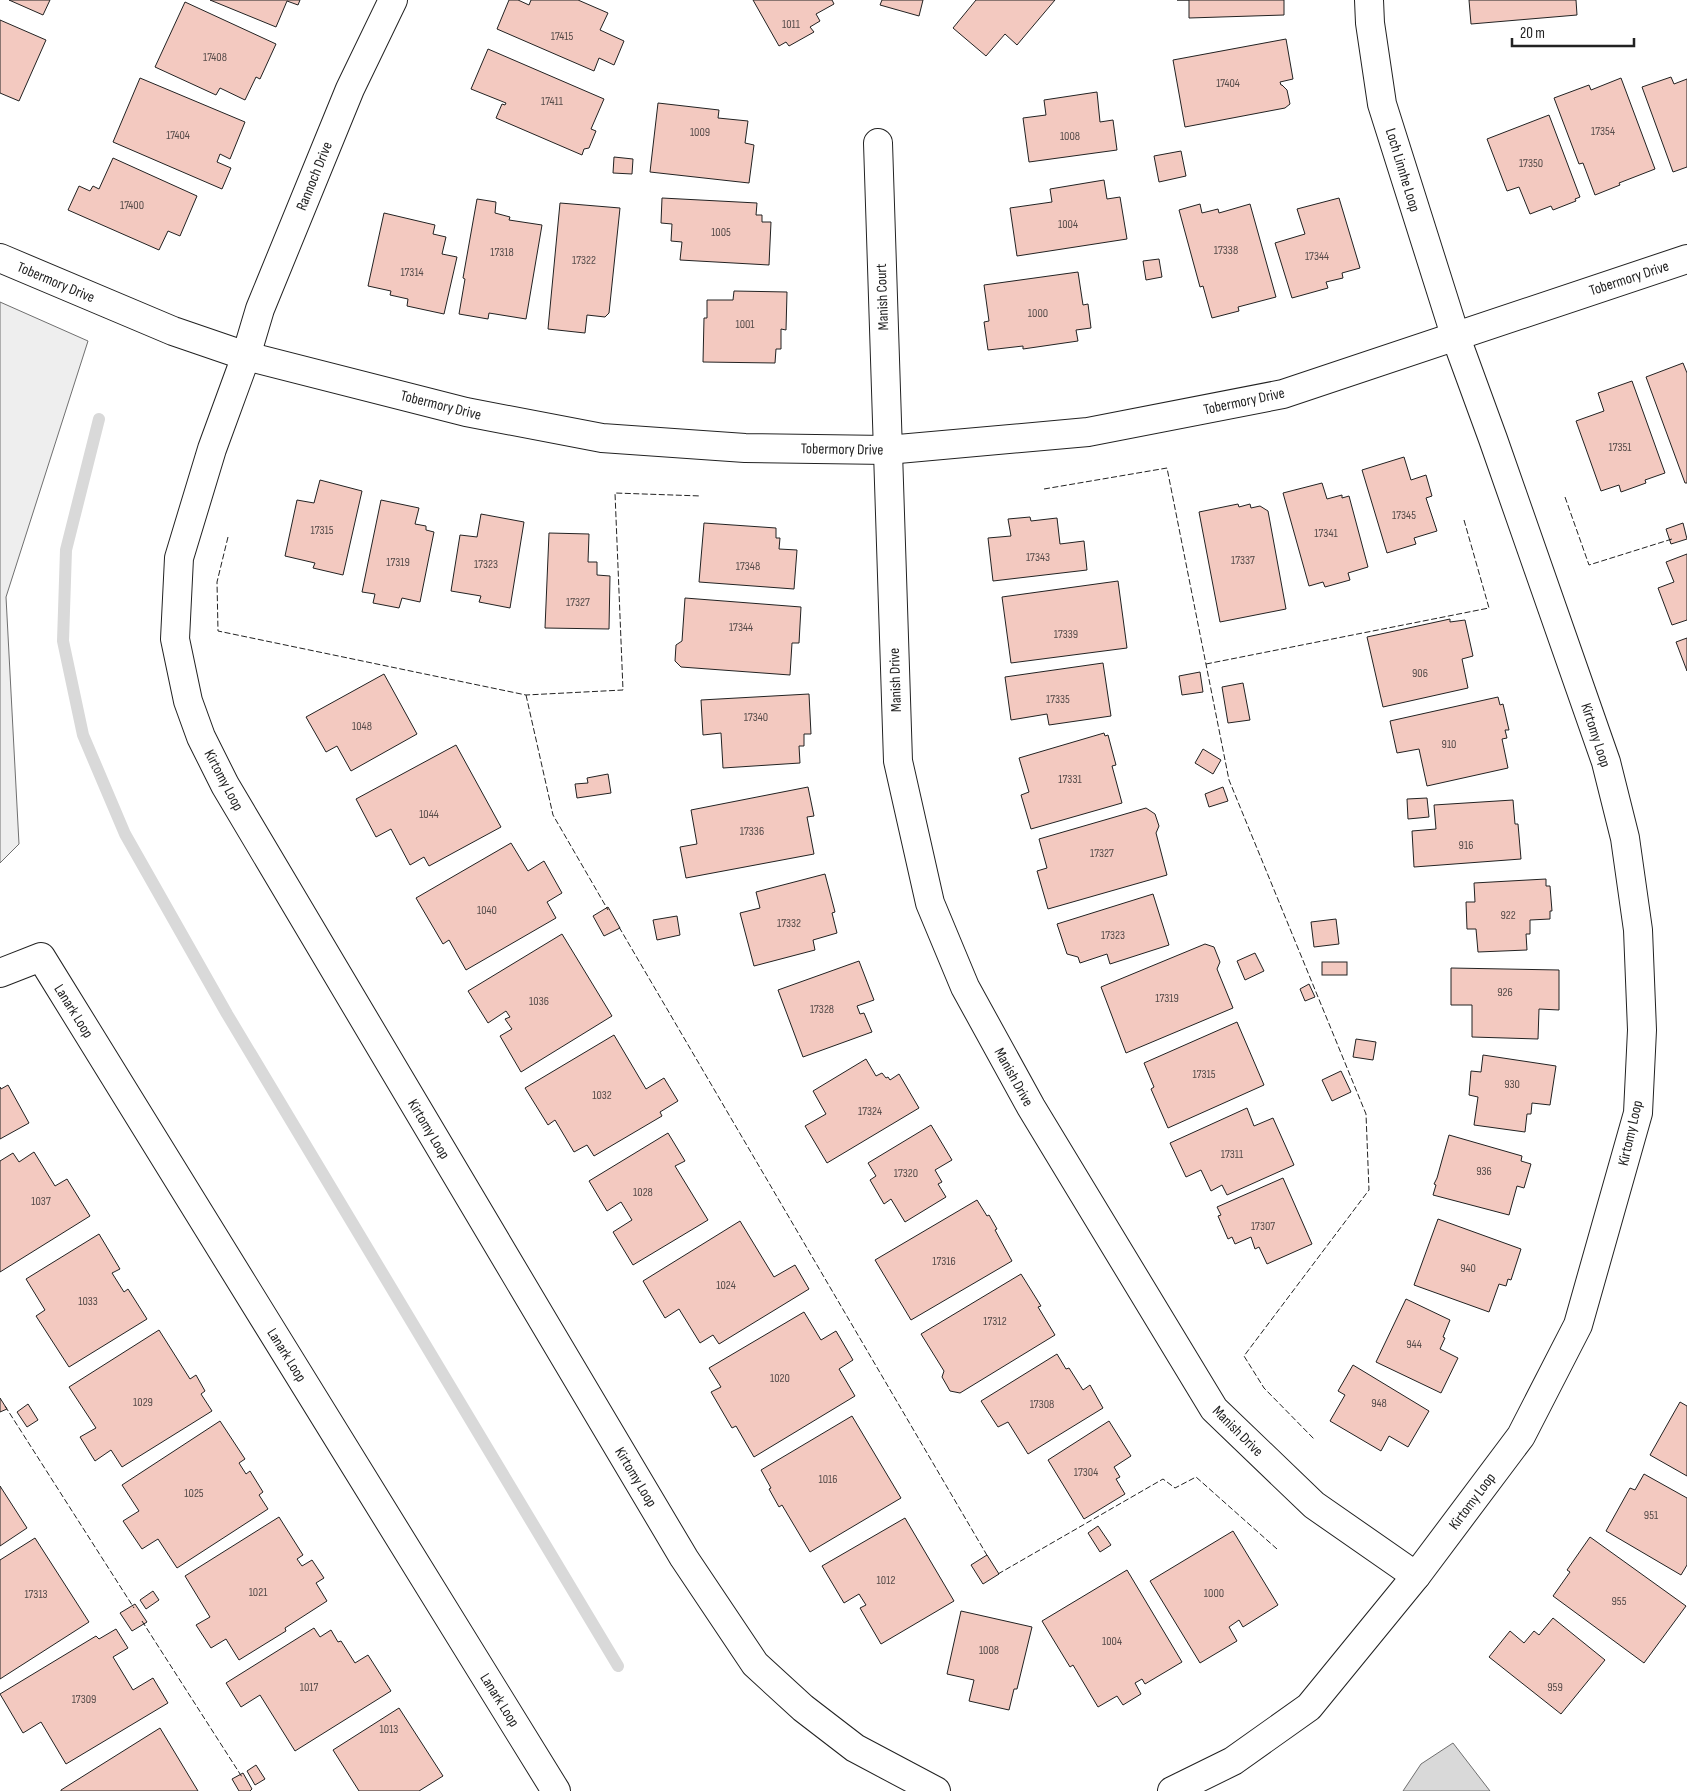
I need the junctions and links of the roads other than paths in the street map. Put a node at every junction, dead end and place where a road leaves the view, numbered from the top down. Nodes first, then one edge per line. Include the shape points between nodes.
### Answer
1 (393, 0) edge
2 (1369, 0) edge
3 (878, 143) dead end
4 (0, 258) edge
5 (1687, 259) edge
6 (1455, 335) junction
7 (246, 356) junction
8 (887, 450) junction
9 (0, 973) edge
10 (1416, 1576) junction
11 (556, 1791) edge
12 (936, 1791) edge
13 (1172, 1791) edge

1 - 7 street, Rannoch Drive via 350,89 260,309
2 - 6 street, Loch Linnhe Loop via 1382,104
3 - 8 street, Manish Court
4 - 7 street, Tobermory Drive via 173,331
5 - 6 street, Tobermory Drive
6 - 8 street, Tobermory Drive via 1283,394 1088,432
6 - 10 street, Kirtomy Loop via 1606,762 1625,838 1638,930 1642,1030 1638,1113 1578,1325 1521,1436
7 - 8 street, Tobermory Drive via 466,412 602,438 745,448
7 - 12 street, Kirtomy Loop via 212,449 178,558 175,639 188,701 225,785 684,1558 755,1664 803,1708 855,1748
8 - 10 street, Manish Drive via 898,761 930,902 964,987 1031,1108 1214,1409 1314,1505
9 - 11 street, Lanark Loop via 41,957
10 - 13 street, Kirtomy Loop via 1308,1707 1233,1761

